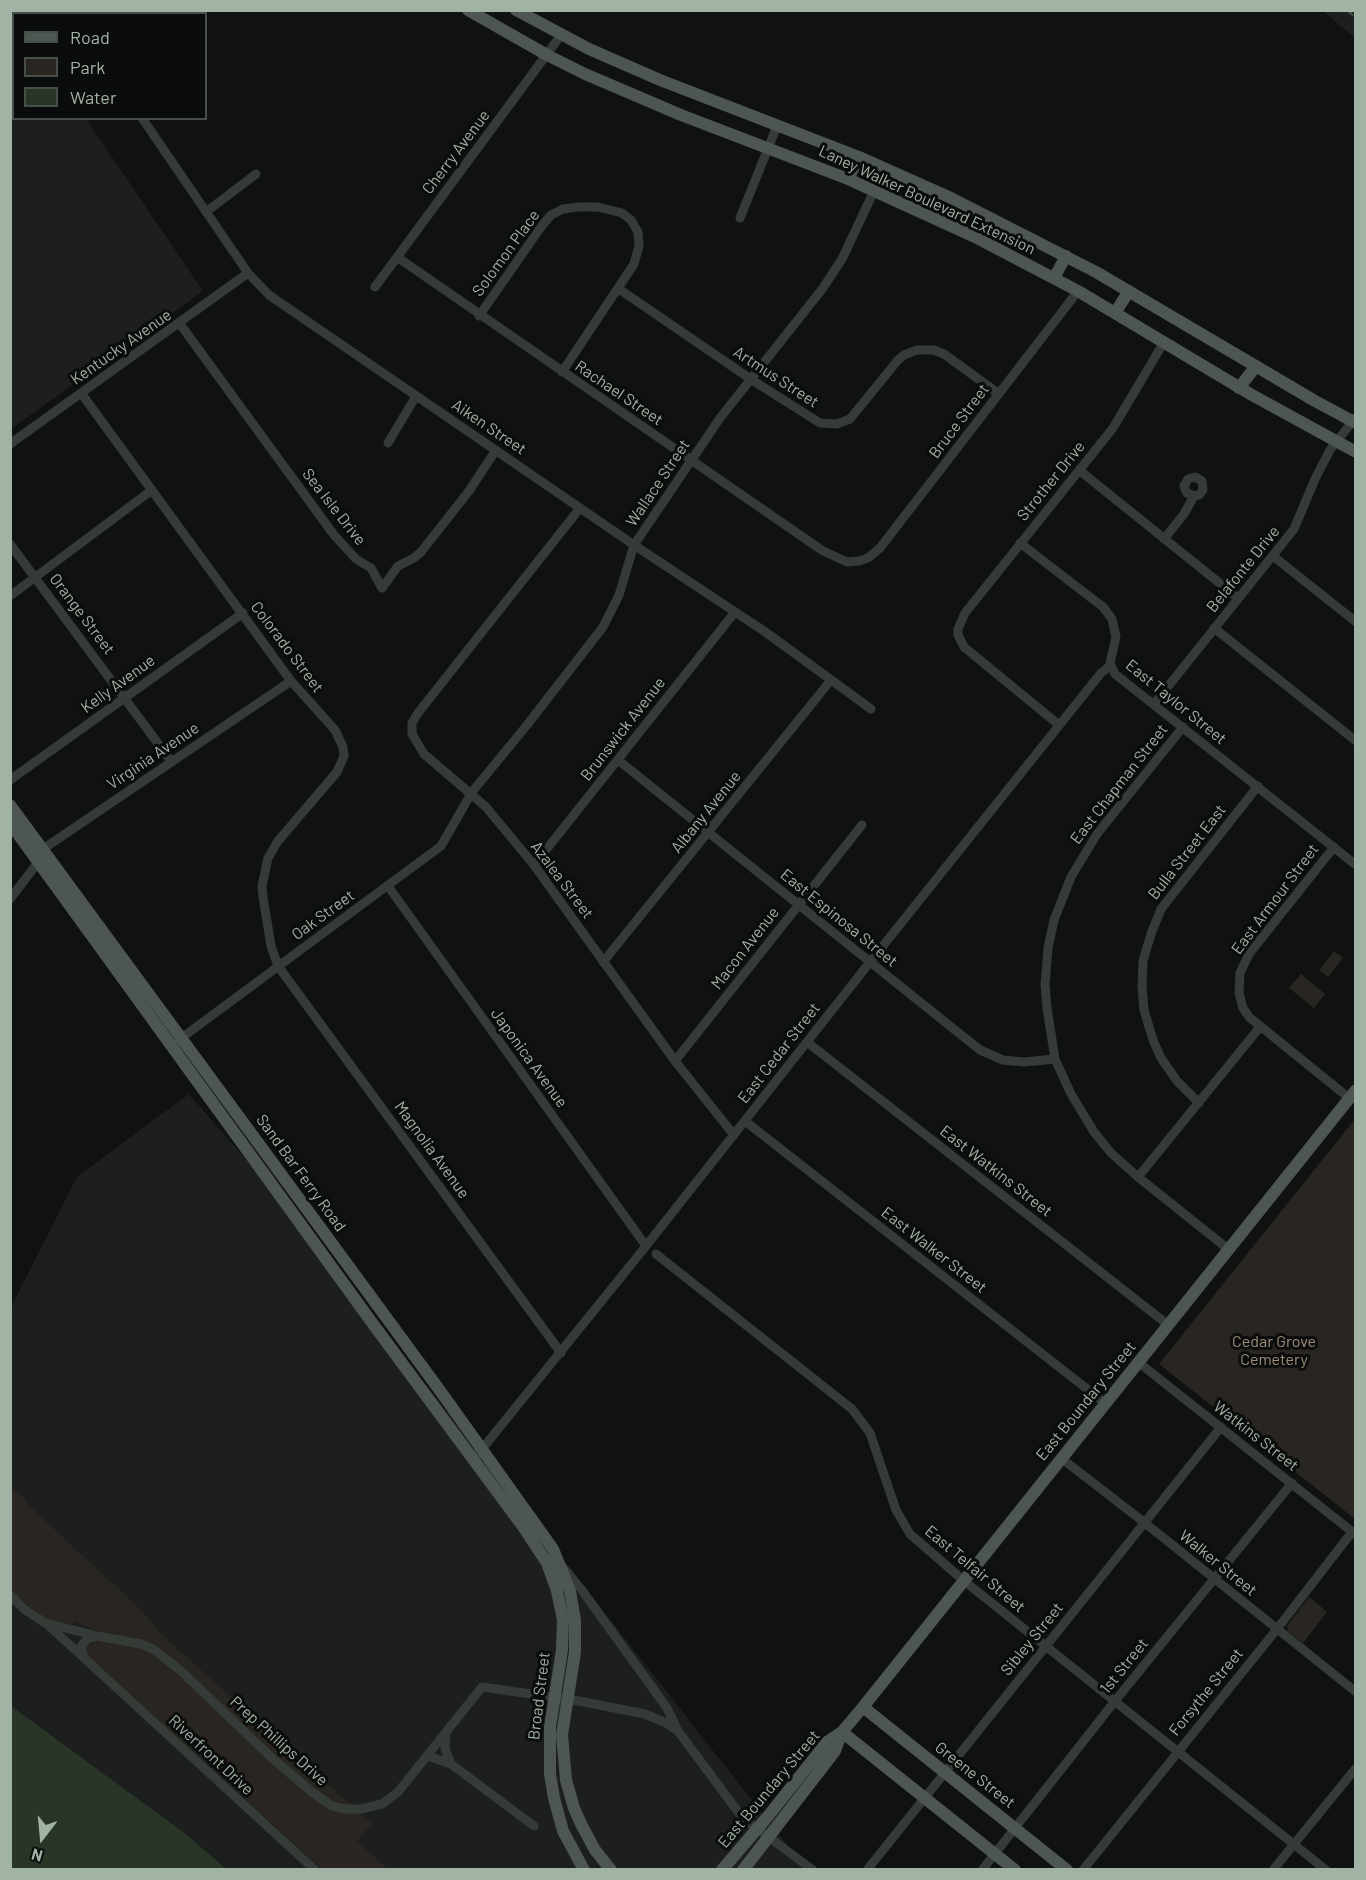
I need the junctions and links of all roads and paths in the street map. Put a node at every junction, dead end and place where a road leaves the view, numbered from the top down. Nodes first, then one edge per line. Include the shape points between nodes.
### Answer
1 (468, 10) edge
2 (516, 10) edge
3 (561, 35) junction
4 (547, 55) junction
5 (143, 120) edge
6 (777, 126) junction
7 (768, 149) junction
8 (859, 157) junction
9 (256, 174) dead end
10 (848, 179) junction
11 (874, 191) junction
12 (206, 212) junction
13 (740, 218) dead end
14 (1066, 256) junction
15 (397, 257) junction
16 (248, 273) junction
17 (1054, 278) junction
18 (375, 287) dead end
19 (619, 289) junction
20 (1078, 291) junction
21 (1129, 291) junction
22 (1115, 313) junction
23 (480, 316) junction
24 (180, 324) junction
25 (1164, 342) junction
26 (1256, 366) junction
27 (562, 372) junction
28 (752, 380) junction
29 (1239, 388) junction
30 (81, 393) junction
31 (999, 394) junction
32 (416, 396) junction
33 (1355, 421) edge
34 (1336, 442) junction
35 (388, 443) dead end
36 (10, 444) edge
37 (496, 450) junction
38 (1356, 452) edge
39 (690, 460) junction
40 (1079, 470) junction
41 (152, 490) junction
42 (1194, 496) dead end
43 (580, 508) junction
44 (1164, 539) junction
45 (1020, 543) junction
46 (10, 544) edge
47 (634, 545) junction
48 (1273, 556) junction
49 (859, 561) joint
50 (36, 577) junction
51 (10, 596) edge
52 (1238, 598) junction
53 (735, 612) junction
54 (243, 613) junction
55 (1356, 622) edge
56 (1214, 628) junction
57 (1110, 666) junction
58 (831, 680) junction
59 (291, 681) junction
60 (124, 697) junction
61 (1155, 704) junction
62 (871, 709) dead end
63 (1059, 725) junction
64 (1183, 727) junction
65 (1356, 741) edge
66 (618, 760) junction
67 (171, 761) junction
68 (10, 780) edge
69 (1258, 786) junction
70 (472, 792) junction
71 (10, 805) edge
72 (10, 823) edge
73 (861, 825) dead end
74 (708, 833) junction
75 (1334, 847) junction
76 (41, 855) junction
77 (534, 865) junction
78 (1356, 865) edge
79 (387, 886) junction
80 (10, 899) edge
81 (798, 905) junction
82 (603, 962) junction
83 (870, 962) junction
84 (278, 966) junction
85 (1260, 1027) junction
86 (176, 1042) junction
87 (807, 1042) junction
88 (1055, 1059) junction
89 (675, 1061) junction
90 (1352, 1094) edge
91 (1199, 1103) junction
92 (745, 1120) junction
93 (734, 1135) junction
94 (1138, 1177) junction
95 (646, 1246) junction
96 (1228, 1249) junction
97 (656, 1254) dead end
98 (1167, 1324) junction
99 (561, 1353) junction
100 (1138, 1362) junction
101 (1105, 1403) junction
102 (1221, 1427) junction
103 (478, 1455) junction
104 (1061, 1458) junction
105 (1292, 1483) junction
106 (1145, 1523) junction
107 (524, 1528) joint
108 (1354, 1533) edge
109 (560, 1563) junction
110 (1213, 1579) junction
111 (963, 1580) junction
112 (10, 1595) edge
113 (45, 1623) junction
114 (1277, 1629) junction
115 (97, 1636) junction
116 (1046, 1646) junction
117 (87, 1661) junction
118 (1356, 1692) edge
119 (561, 1698) junction
120 (1114, 1701) junction
121 (862, 1707) junction
122 (678, 1731) junction
123 (842, 1732) junction
124 (446, 1733) junction
125 (1177, 1751) junction
126 (428, 1756) junction
127 (451, 1764) junction
128 (1356, 1768) edge
129 (945, 1773) junction
130 (925, 1798) junction
131 (534, 1826) dead end
132 (758, 1828) junction
133 (1016, 1828) junction
134 (768, 1836) junction
135 (1294, 1844) junction
136 (995, 1854) junction
137 (315, 1869) edge
138 (584, 1869) edge
139 (611, 1869) edge
140 (723, 1869) edge
141 (743, 1869) edge
142 (813, 1869) edge
143 (867, 1869) edge
144 (982, 1869) edge
145 (1015, 1869) edge
146 (1068, 1869) edge
147 (1083, 1869) edge
148 (1273, 1869) edge
149 (1326, 1869) edge

1 - 4 main road, Laney Walker Boulevard Extension
2 - 3 main road, Laney Walker Boulevard Extension
3 - 4 street, Cherry Avenue
3 - 6 main road, Laney Walker Boulevard Extension via 660,80
4 - 7 main road, Laney Walker Boulevard Extension via 639,98
4 - 15 street, Cherry Avenue
5 - 12 street, Aiken Street
6 - 7 street
6 - 8 main road, Laney Walker Boulevard Extension
7 - 10 main road, Laney Walker Boulevard Extension
7 - 13 street
8 - 10 main road
8 - 14 main road, Laney Walker Boulevard Extension
9 - 12 street
10 - 11 main road, Laney Walker Boulevard Extension
11 - 17 main road, Laney Walker Boulevard Extension
11 - 28 street, Wallace Street via 837,267
12 - 16 street, Aiken Street
14 - 17 main road
14 - 21 main road, Laney Walker Boulevard Extension
15 - 18 street, Cherry Avenue
15 - 23 street, Rachael Street
16 - 24 street, Kentucky Avenue
16 - 32 street, Aiken Street via 276,300
17 - 20 main road, Laney Walker Boulevard Extension
19 - 23 street, Solomon Place via 634,264 639,246 638,232 631,220 622,213 598,207 563,208 541,227
19 - 27 street, Solomon Place
19 - 28 street, Artmus Street
20 - 22 main road, Laney Walker Boulevard Extension
20 - 31 street, Bruce Street
21 - 22 main road
21 - 26 main road, Laney Walker Boulevard Extension
22 - 25 main road, Laney Walker Boulevard Extension
23 - 27 street, Rachael Street
24 - 30 street, Kentucky Avenue
24 - 37 street, Sea Isle Drive via 334,535 356,559 371,568 382,588 398,566 421,552
25 - 29 main road, Laney Walker Boulevard Extension
25 - 40 street, Strother Drive via 1113,428
26 - 29 main road
26 - 33 main road, Laney Walker Boulevard Extension
27 - 39 street, Rachael Street
28 - 31 street, Artmus Street via 820,423 837,424 857,412 904,355 925,349 955,360
28 - 39 street, Wallace Street
29 - 34 main road, Laney Walker Boulevard Extension
30 - 36 street, Kentucky Avenue
30 - 41 street, Colorado Street
31 - 49 street, Bruce Street via 880,548
32 - 35 street
32 - 37 street, Aiken Street
33 - 34 street, Belafonte Drive
34 - 38 main road, Laney Walker Boulevard Extension
34 - 48 street, Belafonte Drive via 1294,529
37 - 43 street, Aiken Street
39 - 47 street, Wallace Street
39 - 49 street, Rachael Street via 823,551 847,562
40 - 44 street
40 - 45 street, Strother Drive
41 - 50 street
41 - 54 street, Colorado Street
42 - 44 street
43 - 47 street, Aiken Street
43 - 70 street, Azalea Street via 414,718 411,730 424,754
44 - 52 street
45 - 57 street, East Taylor Street via 1112,619 1116,637
45 - 63 street, Strother Drive via 965,613 958,635 964,647
46 - 50 street, Orange Street
47 - 53 street, Aiken Street
47 - 70 street, Wallace Street via 619,595 603,627
48 - 52 street, Belafonte Drive
48 - 55 street
50 - 51 street
50 - 60 street, Orange Street
52 - 56 street, Belafonte Drive
53 - 58 street, Aiken Street
53 - 66 street, Brunswick Avenue
54 - 59 street, Colorado Street
54 - 60 street, Kelly Avenue
56 - 61 street, Belafonte Drive
56 - 65 street
57 - 61 street, East Taylor Street
57 - 63 street, East Cedar Street
58 - 62 street, Aiken Street
58 - 74 street, Albany Avenue
59 - 67 street, Virginia Avenue
59 - 84 street, Colorado Street via 335,730 344,756 333,777 268,858 263,897
60 - 67 street, Orange Street
60 - 68 street, Kelly Avenue
61 - 64 street, East Taylor Street
63 - 83 street, East Cedar Street
64 - 69 street, East Taylor Street
64 - 88 street, East Chapman Street via 1097,834 1064,891 1050,935 1046,973
66 - 74 street, East Espinosa Street
66 - 77 street, Brunswick Avenue
67 - 76 street, Virginia Avenue
69 - 75 street, East Taylor Street
69 - 91 street, Bulla Street East via 1161,909 1143,961 1144,1010 1153,1040 1177,1081
70 - 77 street, Azalea Street
70 - 79 street, Oak Street via 441,846
71 - 76 main road, Sand Bar Ferry Road
72 - 76 main road, Sand Bar Ferry Road
73 - 81 street, Macon Avenue
74 - 81 street, East Espinosa Street
74 - 82 street, Albany Avenue
75 - 78 street, East Taylor Street
75 - 85 street, East Armour Street via 1243,964 1238,984 1241,1001
76 - 80 street, Virginia Avenue
76 - 86 main road, Sand Bar Ferry Road
77 - 82 street, Azalea Street
79 - 84 street, Oak Street
79 - 95 street, Japonica Avenue
81 - 83 street, East Espinosa Street
81 - 89 street, Macon Avenue
82 - 89 street, Azalea Street
83 - 87 street, East Cedar Street
83 - 88 street, East Espinosa Street via 981,1050 1003,1060
84 - 86 street, Oak Street
84 - 99 street, Magnolia Avenue
85 - 90 street, East Armour Street
85 - 91 street
86 - 103 main road, Sand Bar Ferry Road
87 - 92 street, East Cedar Street
87 - 98 street, East Watkins Street
88 - 94 street, East Chapman Street via 1094,1132
89 - 93 street, Azalea Street
90 - 96 main road, East Boundary Street
91 - 94 street
92 - 93 street, East Cedar Street
92 - 101 street, East Walker Street
93 - 95 street, East Cedar Street
94 - 96 street, East Chapman Street
95 - 99 street, East Cedar Street
96 - 98 main road, East Boundary Street
97 - 111 street, East Telfair Street via 852,1409 876,1447 900,1520 910,1534
98 - 100 main road, East Boundary Street
99 - 103 street, East Cedar Street
100 - 101 main road, East Boundary Street
100 - 102 street, Watkins Street
101 - 104 main road, East Boundary Street
102 - 105 street, Watkins Street
102 - 106 street, Sibley Street
103 - 107 main road, Sand Bar Ferry Road
103 - 109 main road, Sand Bar Ferry Road via 544,1536
104 - 106 street, Walker Street
104 - 111 main road, East Boundary Street
105 - 108 street, Watkins Street
105 - 110 street, 1st Street
106 - 110 street, Walker Street
106 - 116 street, Sibley Street
107 - 119 main road, Broad Street via 547,1563 560,1605
108 - 114 street, Forsythe Street
109 - 119 main road, Broad Street via 575,1620 575,1652
109 - 122 street via 667,1708
110 - 114 street, Walker Street
110 - 120 street, 1st Street
111 - 116 street, East Telfair Street
111 - 121 main road, East Boundary Street
112 - 113 street, Prep Phillips Drive
113 - 115 street, Prep Phillips Drive
113 - 117 street, Riverfront Drive
114 - 118 street, Walker Street
114 - 125 street, Forsythe Street
115 - 117 street via 82,1645
115 - 126 street, Prep Phillips Drive via 141,1644 162,1655 273,1759 332,1806 361,1809 382,1804 398,1792
116 - 120 street, East Telfair Street
116 - 129 street, Sibley Street
117 - 137 street, Riverfront Drive
119 - 122 street, Prep Phillips Drive via 645,1714
119 - 124 street, Prep Phillips Drive via 482,1687
119 - 138 main road, Broad Street via 550,1727 548,1757 563,1831
119 - 139 main road, Broad Street via 566,1780 581,1824
120 - 125 street, East Telfair Street
120 - 133 street, 1st Street
121 - 123 main road, East Boundary Street
121 - 129 main road, Greene Street
122 - 132 street via 739,1813
123 - 130 main road
123 - 132 main road, East Boundary Street via 827,1742
123 - 134 main road, East Boundary Street via 835,1751
124 - 126 street, Prep Phillips Drive
124 - 127 street via 445,1749
125 - 135 street, East Telfair Street
125 - 147 street, Forsythe Street
126 - 127 street
127 - 131 street
128 - 135 street
129 - 130 street, Sibley Street
129 - 133 main road, Greene Street
130 - 136 main road
130 - 143 street, Sibley Street
132 - 134 street
132 - 140 main road, East Boundary Street
133 - 136 street, 1st Street
133 - 146 main road, Greene Street
134 - 141 main road, East Boundary Street
134 - 142 street
135 - 148 street
135 - 149 street, East Telfair Street
136 - 144 street, 1st Street
136 - 145 main road

